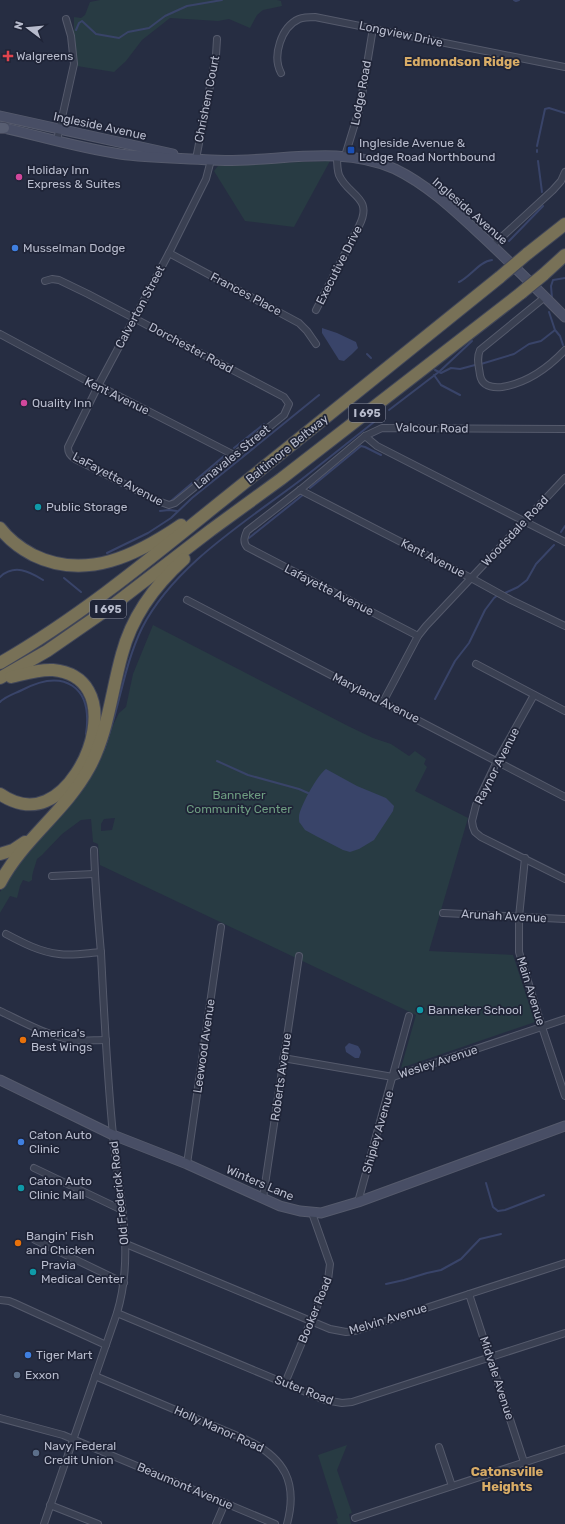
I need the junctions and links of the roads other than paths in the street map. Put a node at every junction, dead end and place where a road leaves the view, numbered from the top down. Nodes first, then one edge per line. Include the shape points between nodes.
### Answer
1 (66, 19) dead end
2 (373, 28) junction
3 (217, 39) dead end
4 (565, 67) edge
5 (282, 73) dead end
6 (0, 116) edge
7 (1, 128) edge
8 (60, 129) junction
9 (57, 140) junction
10 (341, 156) junction
11 (196, 159) junction
12 (212, 160) junction
13 (565, 172) edge
14 (565, 220) edge
15 (565, 224) edge
16 (544, 241) junction
17 (492, 246) junction
18 (169, 253) junction
19 (564, 256) edge
20 (46, 281) dead end
21 (545, 297) junction
22 (316, 310) dead end
23 (565, 317) edge
24 (134, 318) junction
25 (0, 334) edge
26 (316, 344) dead end
27 (565, 350) edge
28 (98, 386) junction
29 (289, 404) joint
30 (565, 429) edge
31 (366, 436) junction
32 (68, 452) joint
33 (283, 452) junction
34 (234, 455) junction
35 (565, 478) edge
36 (281, 479) junction
37 (300, 490) junction
38 (169, 505) joint
39 (525, 521) junction
40 (0, 528) edge
41 (244, 539) joint
42 (565, 542) edge
43 (471, 578) junction
44 (187, 600) dead end
45 (565, 626) edge
46 (418, 636) junction
47 (0, 663) edge
48 (476, 664) dead end
49 (0, 679) edge
50 (534, 695) junction
51 (383, 702) junction
52 (565, 712) edge
53 (497, 761) junction
54 (0, 794) edge
55 (565, 797) edge
56 (34, 836) junction
57 (94, 850) dead end
58 (0, 854) edge
59 (525, 858) junction
60 (94, 874) junction
61 (52, 876) dead end
62 (565, 879) edge
63 (0, 883) edge
64 (443, 913) dead end
65 (519, 917) junction
66 (565, 920) edge
67 (221, 927) dead end
68 (6, 934) dead end
69 (100, 952) junction
70 (299, 956) dead end
71 (0, 1011) edge
72 (409, 1016) dead end
73 (565, 1019) edge
74 (542, 1027) junction
75 (106, 1040) junction
76 (283, 1058) junction
77 (393, 1077) junction
78 (0, 1080) edge
79 (565, 1096) edge
80 (565, 1126) edge
81 (113, 1135) junction
82 (187, 1164) junction
83 (34, 1168) dead end
84 (263, 1198) junction
85 (358, 1202) junction
86 (122, 1210) junction
87 (312, 1213) junction
88 (35, 1240) dead end
89 (126, 1244) junction
90 (565, 1263) edge
91 (124, 1283) junction
92 (469, 1294) junction
93 (0, 1300) edge
94 (117, 1313) junction
95 (311, 1321) junction
96 (565, 1333) edge
97 (106, 1345) junction
98 (490, 1357) junction
99 (95, 1376) junction
100 (285, 1384) junction
101 (0, 1418) edge
102 (73, 1439) junction
103 (439, 1447) dead end
104 (565, 1448) edge
105 (524, 1462) junction
106 (452, 1486) junction
107 (225, 1503) junction
108 (50, 1505) junction
109 (355, 1518) dead end
110 (44, 1524) edge
111 (98, 1524) edge
112 (216, 1524) edge
113 (275, 1524) edge
114 (287, 1524) edge

1 - 8 street via 74,64
2 - 4 street, Longview Drive
2 - 5 street, Longview Drive via 323,18 299,19 287,28 280,42 277,61
2 - 10 street, Lodge Road via 360,107
3 - 11 street, Chrishem Court
6 - 8 main road, Ingleside Avenue
7 - 9 main road, Ingleside Avenue
8 - 9 street
8 - 11 main road, Ingleside Avenue
9 - 11 main road, Ingleside Avenue via 119,153
10 - 12 main road, Ingleside Avenue
10 - 17 main road, Ingleside Avenue via 382,164 420,183
10 - 22 street, Executive Drive via 338,171 340,177 360,199 364,214
11 - 12 main road, Ingleside Avenue
12 - 18 street, Calverton Street via 206,179
13 - 17 street via 553,190
14 - 16 highway
15 - 16 highway, Baltimore Beltway / I 695
16 - 33 highway, Baltimore Beltway / I 695, bridge
17 - 21 main road, Ingleside Avenue
18 - 24 street, Calverton Street
18 - 26 street, Frances Place via 299,323
19 - 36 highway, Baltimore Beltway / I 695, bridge via 521,293
20 - 24 street, Dorchester Road via 59,280
21 - 23 main road, Ingleside Avenue
21 - 27 street via 480,350 478,359 481,379 486,385 496,388 515,384 535,375
24 - 28 street, Calverton Street
24 - 29 street, Dorchester Road via 284,397
25 - 28 street, Kent Avenue
28 - 32 street, Calverton Street via 69,442
28 - 34 street, Kent Avenue
29 - 34 street, Lanavales Street via 284,415
30 - 31 street, Valcour Road via 390,427 375,430
31 - 37 street, Valcour Road
31 - 39 street via 377,446
32 - 38 street, LaFayette Avenue via 75,459
33 - 40 highway via 154,543 107,562 72,566 55,563 26,551
33 - 47 highway, Baltimore Beltway / I 695 via 102,596
34 - 38 street, Lanavales Street via 175,503
35 - 39 street, Woodsdale Road
36 - 49 highway, Baltimore Beltway / I 695 via 112,606 47,651
36 - 56 highway via 176,567 143,604 126,640 104,734 97,752 73,793
37 - 41 street, Valcour Road via 247,531
37 - 43 street, Kent Avenue
39 - 42 street
39 - 43 street, Woodsdale Road
41 - 46 street, Lafayette Avenue via 247,547
43 - 45 street, Kent Avenue
43 - 46 street, Woodsdale Road
44 - 51 street, Maryland Avenue
46 - 51 street, Woodsdale Road
48 - 50 street
49 - 54 highway via 42,670 63,672 86,687 91,695 96,715 92,739 81,765 54,797 46,802 26,805
50 - 52 street
50 - 53 street, Raynor Avenue
51 - 53 street, Maryland Avenue
53 - 55 street, Maryland Avenue
53 - 59 street, Raynor Avenue via 476,805 473,827 481,837
56 - 58 highway via 13,850
56 - 63 highway via 8,868
57 - 60 street, Old Frederick Road
59 - 62 street, Raynor Avenue
59 - 65 street, Main Avenue
60 - 61 street
60 - 69 street, Old Frederick Road
64 - 65 street, Arunah Avenue
65 - 66 street, Arunah Avenue
65 - 74 street, Main Avenue via 519,952
67 - 82 street, Leewood Avenue
68 - 69 street via 38,949 58,954
69 - 75 street, Old Frederick Road
70 - 76 street, Roberts Avenue
71 - 75 street via 62,1038
72 - 77 street, Shipley Avenue
73 - 74 street, Wesley Avenue
74 - 77 street, Wesley Avenue
74 - 79 street, Main Avenue
75 - 81 street, Old Frederick Road
76 - 77 street, Wesley Avenue
76 - 84 street, Roberts Avenue
77 - 85 street, Shipley Avenue
78 - 81 main road, Winters Lane
80 - 85 main road, Winters Lane
81 - 82 main road, Winters Lane
81 - 86 street, Old Frederick Road
82 - 84 main road, Winters Lane
83 - 86 street
84 - 87 main road, Winters Lane via 290,1209
85 - 87 main road, Winters Lane via 335,1210
86 - 89 street, Old Frederick Road
87 - 95 street, Booker Road via 330,1264 328,1280
88 - 91 street
89 - 91 street, Old Frederick Road
89 - 95 street, Melvin Avenue
90 - 92 street, Melvin Avenue
91 - 94 street, Old Frederick Road
92 - 95 street, Melvin Avenue via 350,1331 338,1331
92 - 98 street, Midvale Avenue
93 - 97 street via 9,1301
94 - 97 street, Old Frederick Road
94 - 100 street, Suter Road
95 - 100 street, Booker Road
96 - 98 street, Suter Road
97 - 99 street, Old Frederick Road
98 - 100 street, Suter Road via 352,1402 325,1400
98 - 105 street, Midvale Avenue
99 - 102 street, Old Frederick Road
99 - 114 street, Holly Manor Road via 247,1440 268,1452 283,1468 290,1487
101 - 102 street, Beaumont Avenue
102 - 107 street, Beaumont Avenue
102 - 108 street, Old Frederick Road
103 - 106 street
104 - 105 street
105 - 106 street
106 - 109 street
107 - 112 street
107 - 113 street, Beaumont Avenue
108 - 110 street, Old Frederick Road
108 - 111 street

